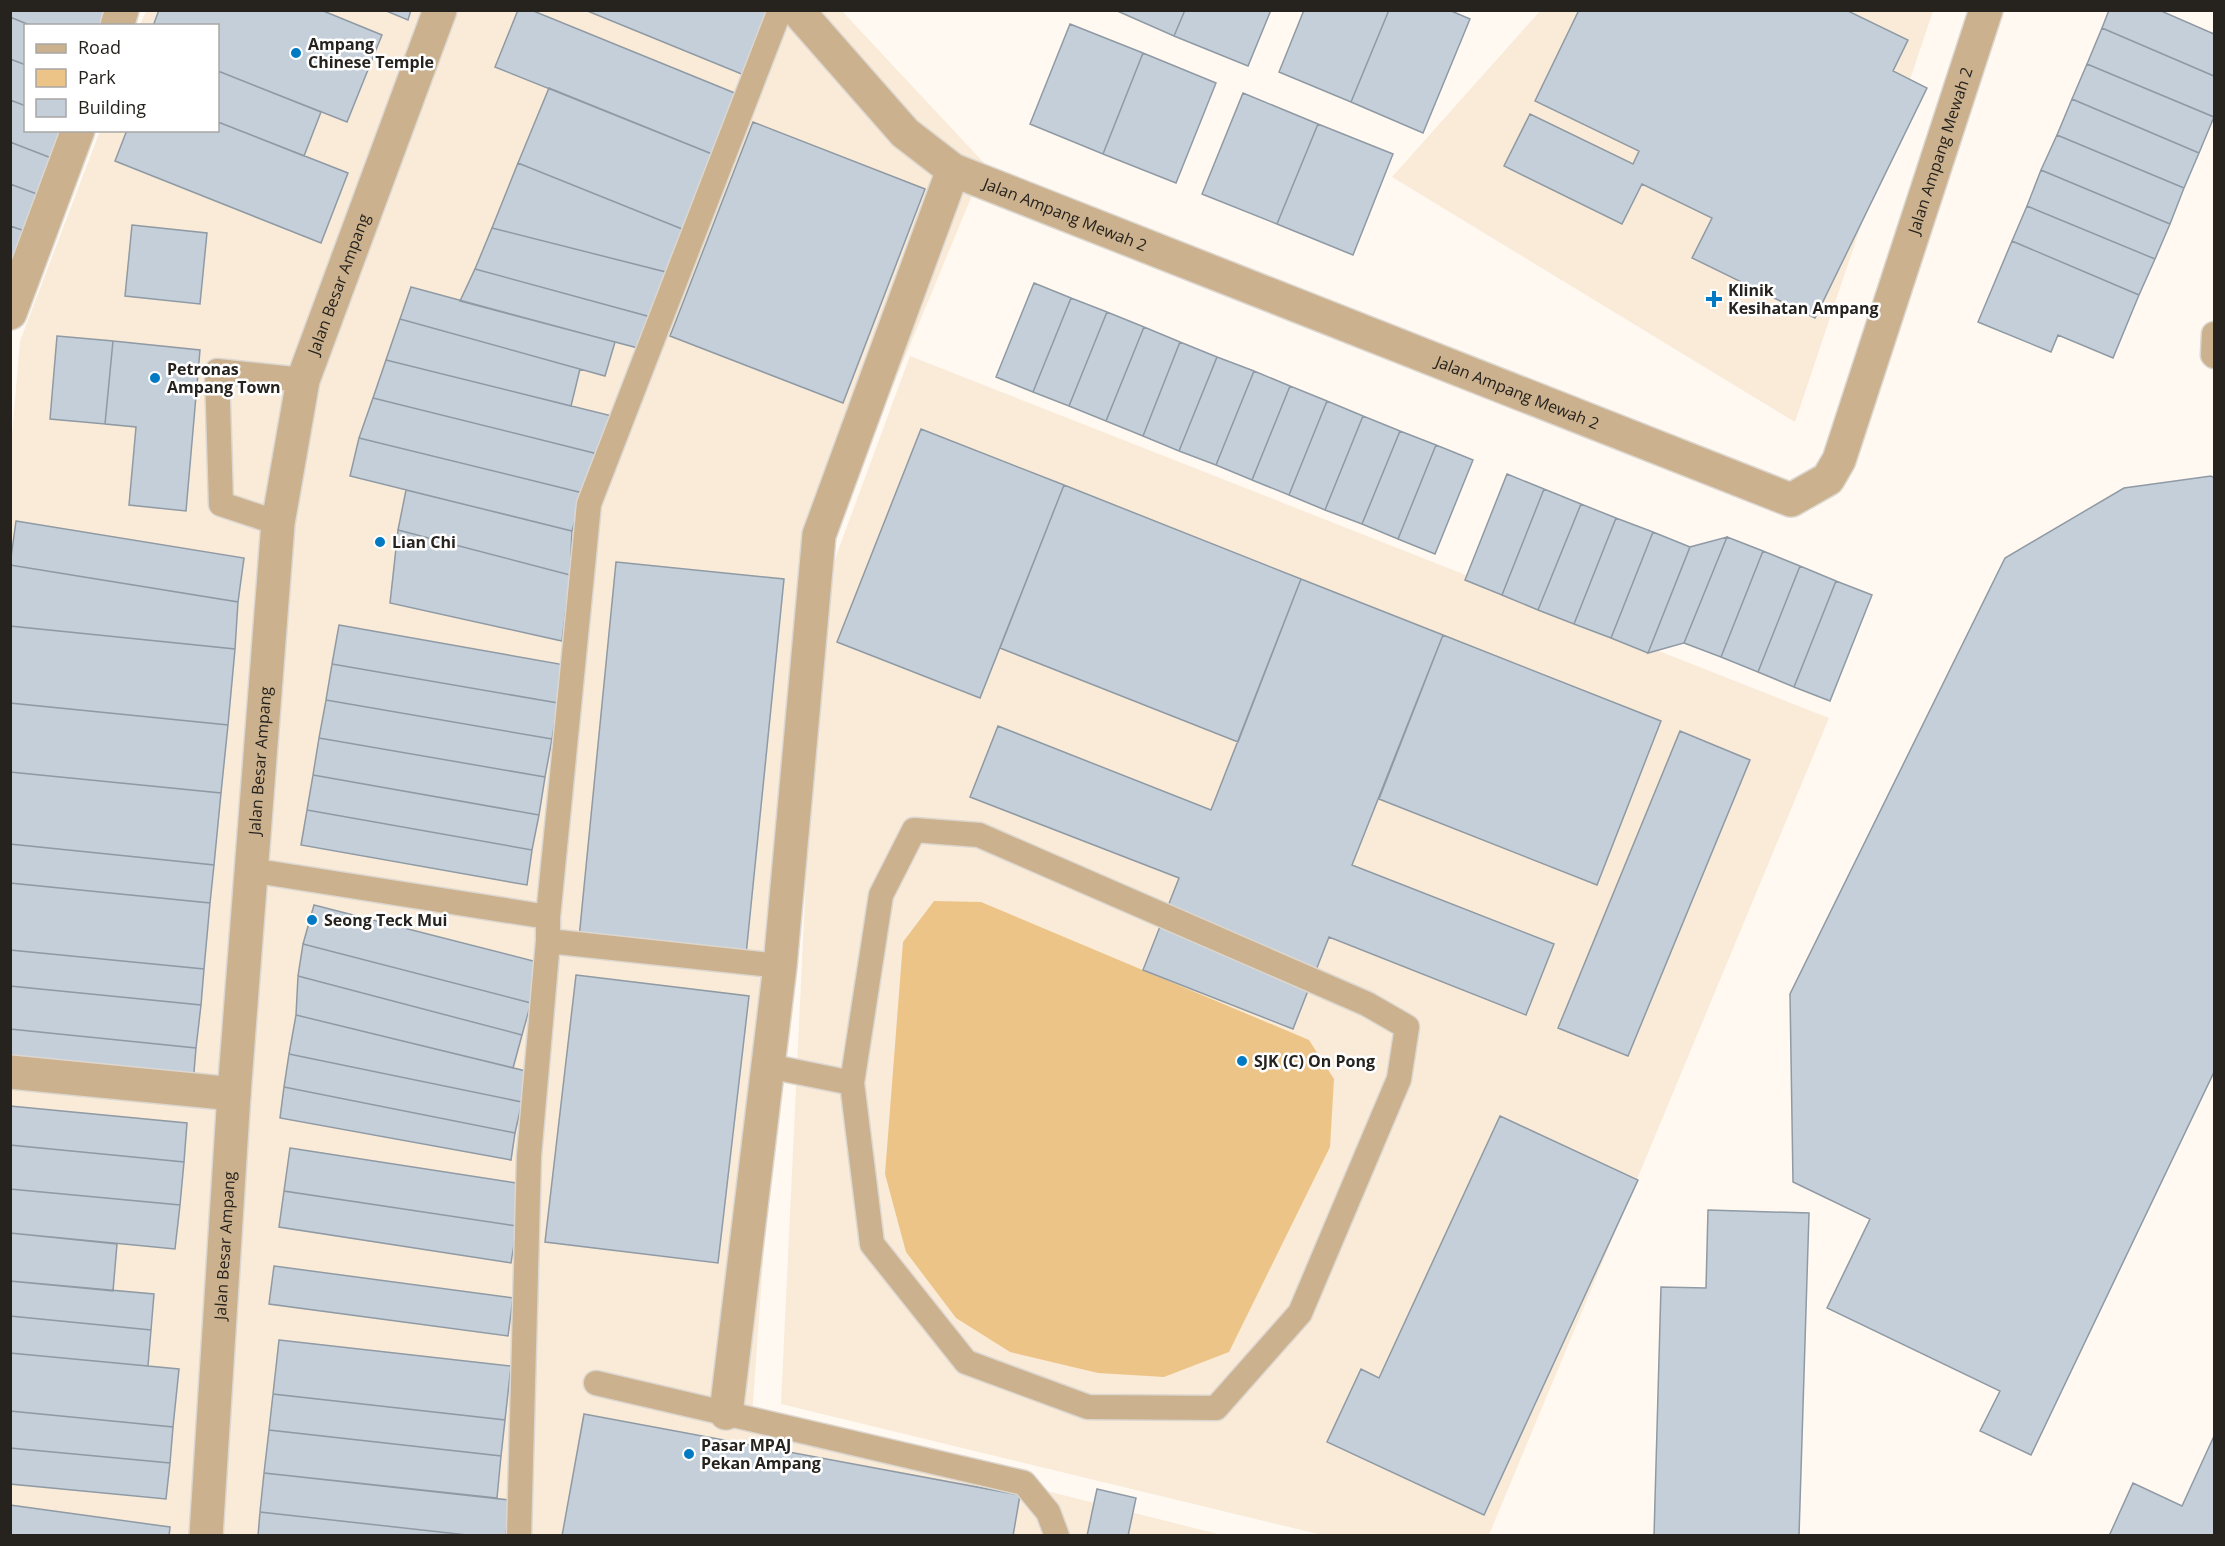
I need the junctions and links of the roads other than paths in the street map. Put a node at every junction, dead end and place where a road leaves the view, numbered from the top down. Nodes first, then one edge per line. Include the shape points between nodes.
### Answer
1 (440, 10) edge
2 (780, 10) edge
3 (797, 10) edge
4 (1986, 10) edge
5 (77, 132) edge
6 (953, 170) junction
7 (10, 313) edge
8 (2214, 334) edge
9 (2214, 356) edge
10 (303, 380) junction
11 (279, 524) junction
12 (250, 870) junction
13 (548, 918) junction
14 (548, 942) junction
15 (780, 966) junction
16 (768, 1066) junction
17 (10, 1072) edge
18 (852, 1083) junction
19 (234, 1094) junction
20 (596, 1383) dead end
21 (726, 1413) junction
22 (206, 1536) edge
23 (519, 1536) edge
24 (1057, 1536) edge

1 - 10 street, Jalan Besar Ampang
2 - 13 lane via 589,504
3 - 6 street, Jalan Ampang Mewah 2 via 905,133
4 - 6 street, Jalan Ampang Mewah 2 via 1839,460 1828,479 1791,500
5 - 7 street
6 - 15 street via 819,535
8 - 9 lane
10 - 11 street, Jalan Besar Ampang
10 - 11 lane via 216,371 221,504
11 - 12 street, Jalan Besar Ampang
12 - 13 lane
12 - 19 street, Jalan Besar Ampang
13 - 14 lane
14 - 15 lane
14 - 23 lane via 528,1156
15 - 16 street
16 - 18 lane
16 - 21 street
17 - 19 street
18 - 18 lane via 872,1244 966,1362 1088,1407 1216,1408 1300,1313 1399,1079 1407,1027 1367,1004 979,835 914,830 881,895
19 - 22 street, Jalan Besar Ampang
20 - 21 lane
21 - 24 lane via 1024,1483 1048,1512

